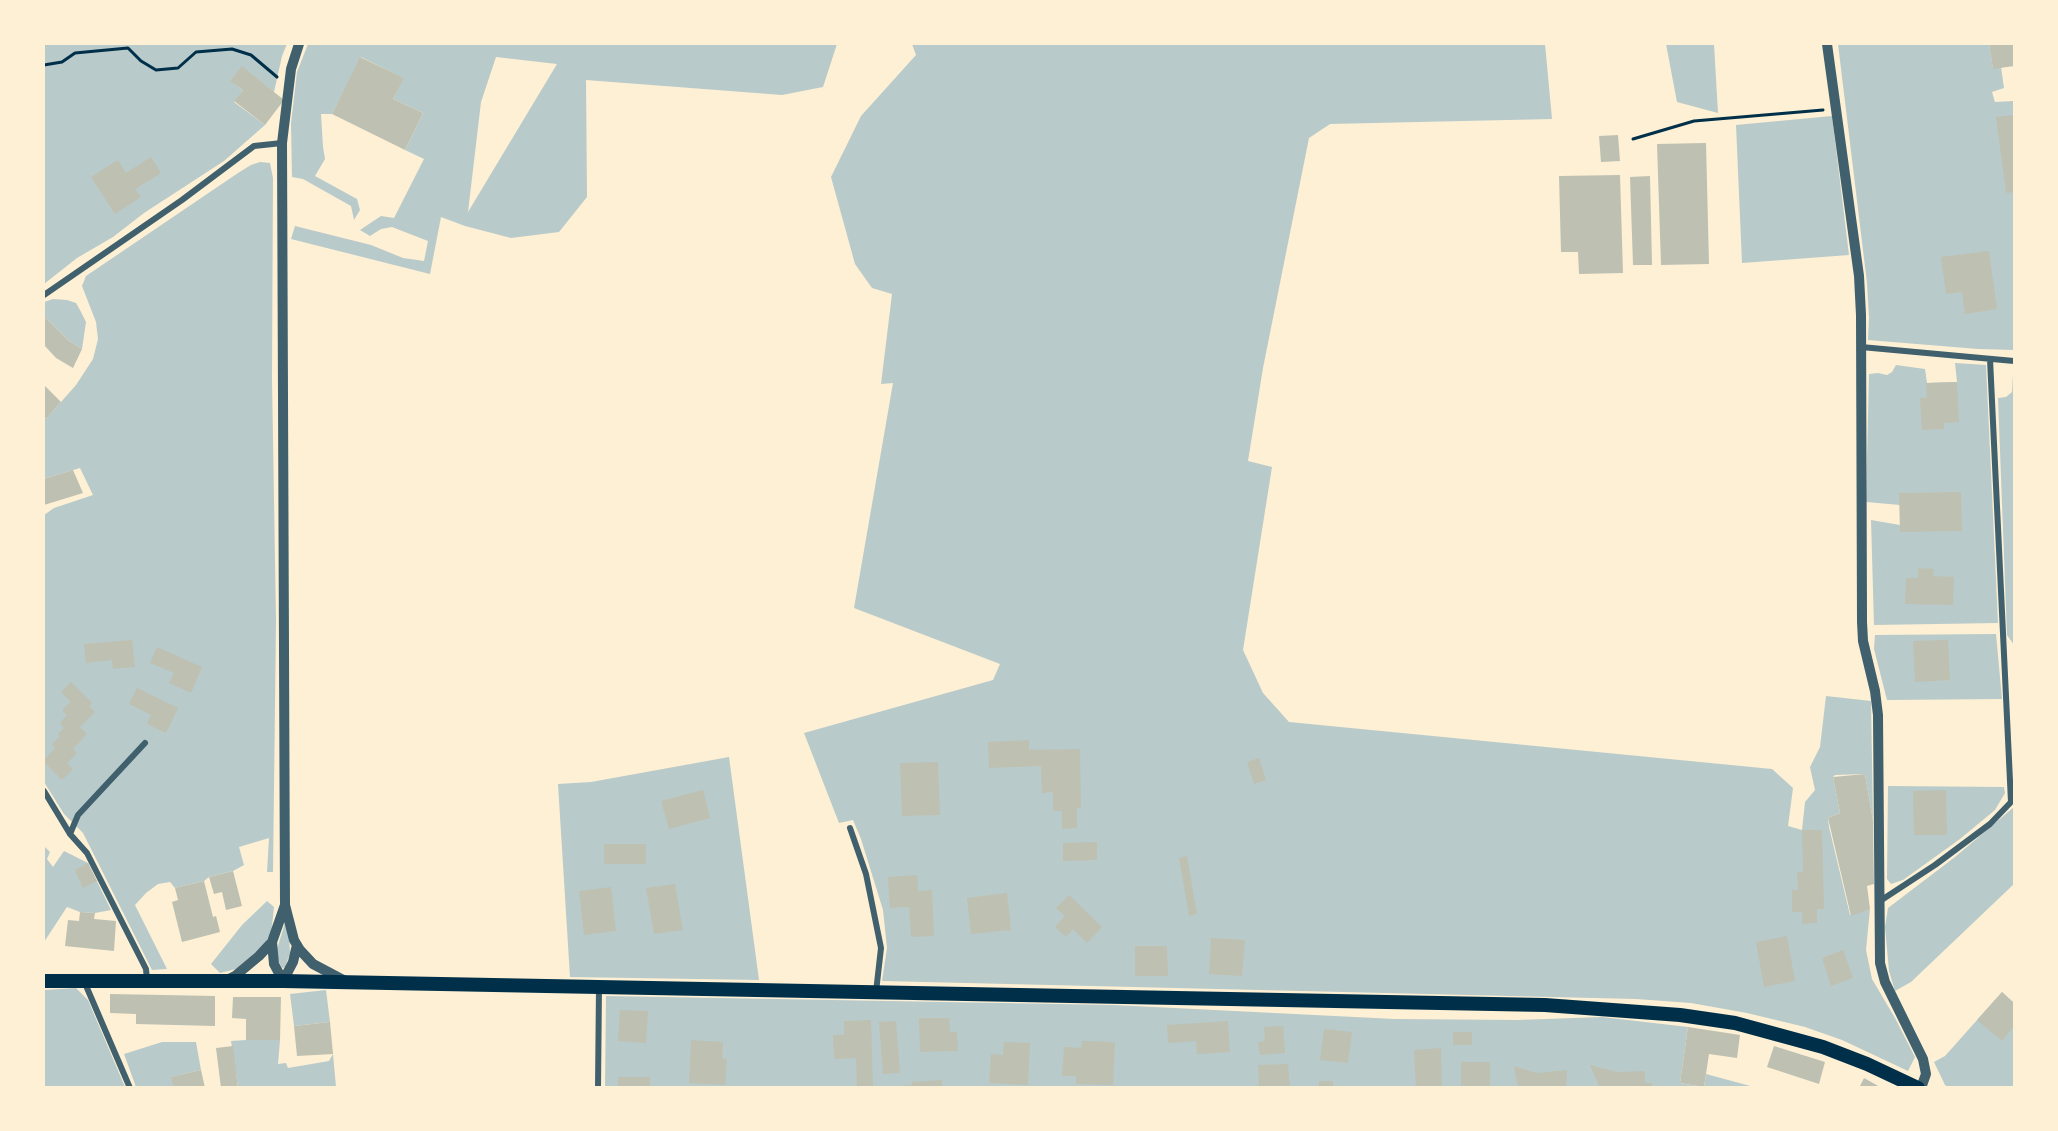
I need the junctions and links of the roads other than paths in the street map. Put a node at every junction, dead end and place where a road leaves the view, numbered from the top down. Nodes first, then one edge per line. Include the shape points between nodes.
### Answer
1 (298, 44) edge
2 (1827, 44) edge
3 (282, 143) junction
4 (44, 295) edge
5 (1861, 347) junction
6 (1990, 359) junction
7 (2014, 361) edge
8 (145, 743) dead end
9 (44, 791) edge
10 (2013, 800) edge
11 (850, 828) dead end
12 (70, 834) junction
13 (1879, 902) junction
14 (285, 904) junction
15 (272, 942) junction
16 (297, 945) junction
17 (84, 980) junction
18 (147, 980) junction
19 (44, 981) edge
20 (225, 981) junction
21 (283, 981) junction
22 (347, 982) junction
23 (599, 987) junction
24 (876, 992) junction
25 (130, 1088) edge
26 (598, 1088) edge
27 (1919, 1088) edge

1 - 3 street
2 - 5 street via 1859,276
3 - 4 street via 254,146
3 - 14 street
5 - 6 street
5 - 13 street via 1862,622 1878,714
6 - 7 street
6 - 10 street
8 - 12 street via 78,815
9 - 12 street
10 - 13 street via 1990,824
11 - 24 street via 866,874 880,948
12 - 18 street via 87,852 146,969
13 - 27 street via 1880,963 1885,982 1923,1059 1926,1074
14 - 15 street
14 - 16 street
15 - 20 street
15 - 21 street via 274,964
16 - 21 street
16 - 22 street via 313,964
17 - 18 main road
17 - 19 main road
17 - 25 street
18 - 20 main road
20 - 21 main road
21 - 22 main road
22 - 23 main road
23 - 24 main road
23 - 26 street
24 - 27 main road via 1545,1005 1680,1015 1735,1023 1823,1047

